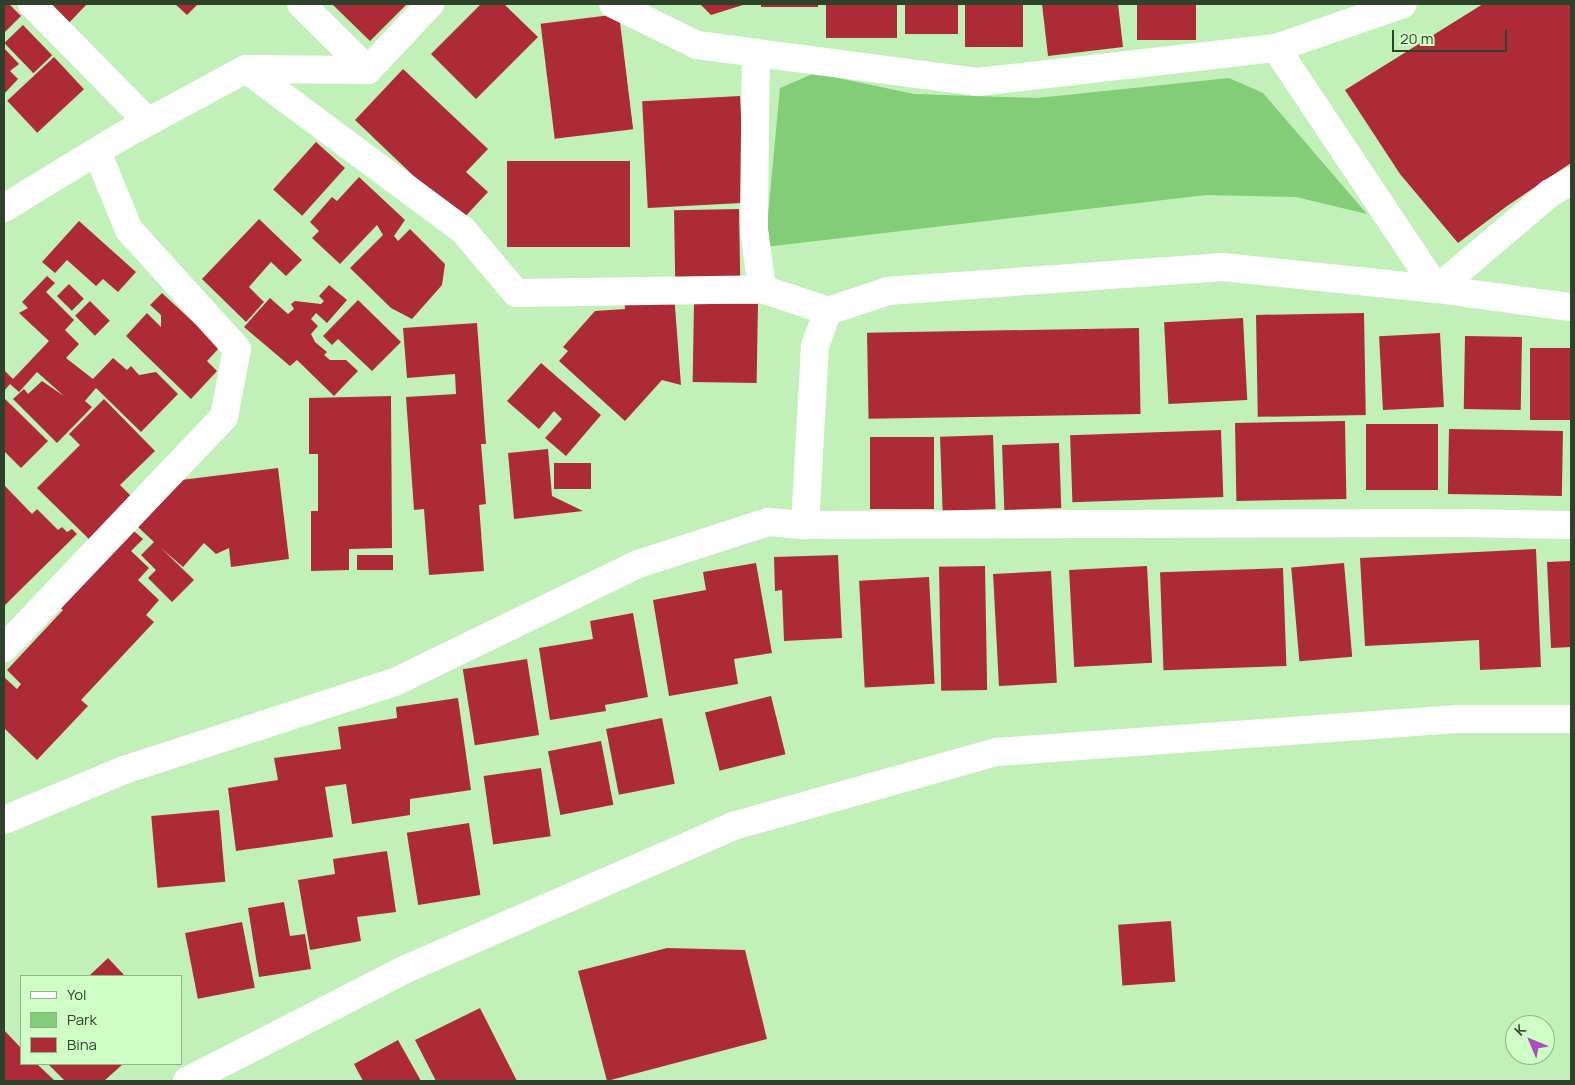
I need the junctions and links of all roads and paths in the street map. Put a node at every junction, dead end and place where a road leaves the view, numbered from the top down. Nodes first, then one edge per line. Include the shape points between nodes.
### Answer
1 (32, 4) edge
2 (301, 4) edge
3 (430, 4) edge
4 (613, 4) edge
5 (1403, 4) edge
6 (1276, 48) junction
7 (756, 53) junction
8 (246, 69) junction
9 (368, 70) junction
10 (148, 122) junction
11 (97, 152) junction
12 (1571, 181) edge
13 (4, 208) edge
14 (762, 289) junction
15 (1437, 289) junction
16 (1571, 308) edge
17 (828, 311) junction
18 (805, 524) junction
19 (1571, 525) edge
20 (4, 648) edge
21 (1571, 719) edge
22 (9, 821) edge
23 (187, 1081) edge

1 - 10 street
2 - 9 street
3 - 9 street
4 - 7 street via 697,45
5 - 6 street
6 - 7 street via 977,82
6 - 15 street
7 - 14 street via 754,229
8 - 9 street
8 - 10 street
8 - 14 street via 463,230 516,293
10 - 11 street
11 - 13 street
11 - 20 street via 129,230 237,349 234,369 224,417
12 - 15 street via 1550,193
14 - 17 street
15 - 16 street
15 - 17 street via 1223,268 888,291
17 - 18 street via 815,346
18 - 19 street
18 - 22 street via 768,522 638,564 395,682 124,770
21 - 23 street via 1456,719 997,752 733,826 406,969

